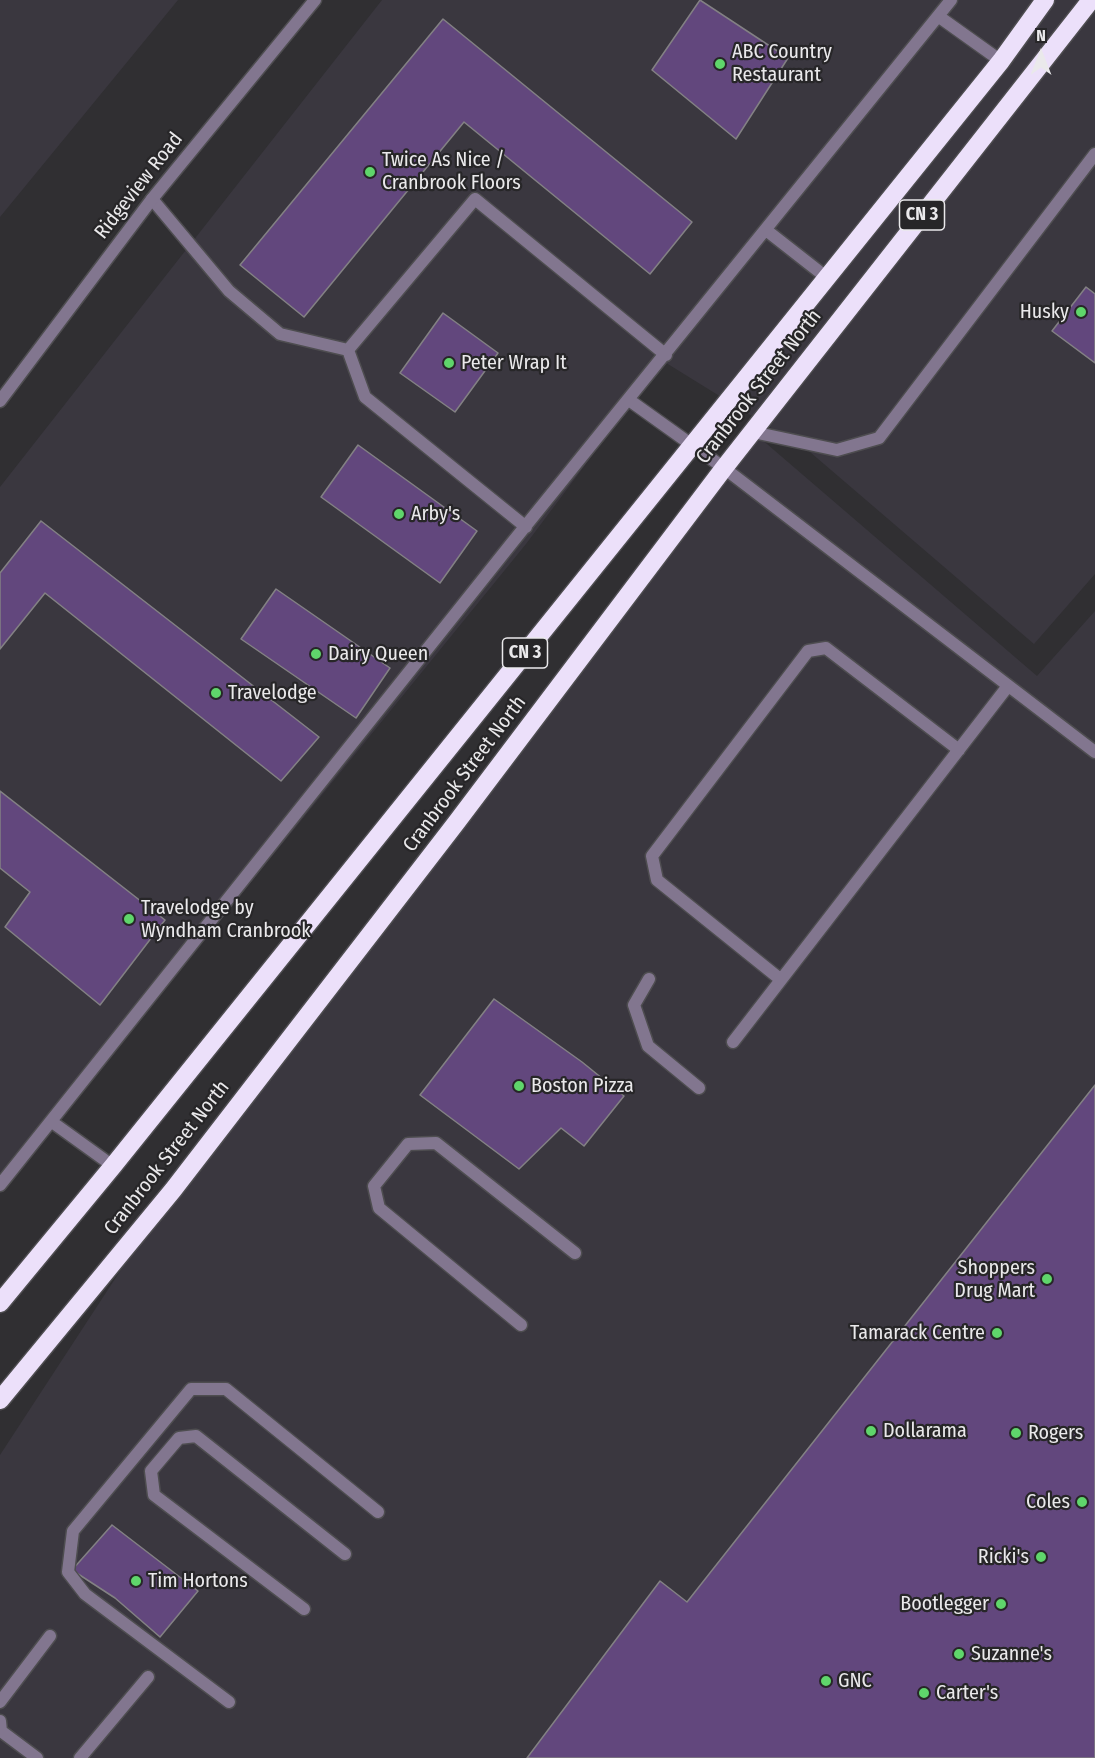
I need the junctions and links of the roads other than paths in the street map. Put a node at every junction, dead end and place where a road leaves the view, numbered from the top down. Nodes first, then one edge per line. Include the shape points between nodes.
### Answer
1 (315, 0) edge
2 (951, 0) edge
3 (1045, 0) edge
4 (1091, 0) edge
5 (938, 16) junction
6 (1001, 61) junction
7 (1095, 154) edge
8 (152, 199) junction
9 (766, 230) junction
10 (826, 277) junction
11 (348, 350) junction
12 (666, 355) junction
13 (628, 400) junction
14 (0, 401) edge
15 (753, 432) junction
16 (692, 446) junction
17 (724, 468) junction
18 (526, 527) junction
19 (1008, 686) junction
20 (958, 750) junction
21 (1095, 752) edge
22 (649, 979) dead end
23 (780, 980) junction
24 (733, 1042) dead end
25 (699, 1088) dead end
26 (52, 1122) junction
27 (113, 1166) junction
28 (0, 1185) edge
29 (575, 1253) dead end
30 (0, 1303) edge
31 (521, 1325) dead end
32 (0, 1400) edge
33 (378, 1512) dead end
34 (345, 1554) dead end
35 (304, 1609) dead end
36 (50, 1636) dead end
37 (148, 1677) dead end
38 (0, 1702) edge
39 (230, 1702) dead end
40 (0, 1721) edge
41 (36, 1758) edge
42 (80, 1758) edge

1 - 8 street, Ridgeview Road
2 - 5 street
3 - 6 highway, Cranbrook Street North / CN 3
4 - 15 highway, Cranbrook Street North / CN 3
5 - 6 street
5 - 9 street
6 - 10 highway, Cranbrook Street North / CN 3
7 - 15 street via 879,438 837,450
8 - 11 street via 229,291 280,334
8 - 14 street, Ridgeview Road
9 - 10 street
9 - 12 street
10 - 16 highway, Cranbrook Street North / CN 3
11 - 12 street via 475,199
11 - 18 street via 365,397
12 - 13 street
13 - 16 street
13 - 18 street
15 - 17 highway, Cranbrook Street North / CN 3
16 - 17 street
16 - 27 highway, Cranbrook Street North / CN 3
17 - 19 street
17 - 32 highway, Cranbrook Street North / CN 3 via 173,1190
18 - 26 street
19 - 20 street
19 - 21 street
20 - 23 street
20 - 23 street via 826,648 808,651 652,856 657,880
22 - 25 street via 634,1005 648,1046
23 - 24 street
26 - 27 street
26 - 28 street
27 - 30 highway, Cranbrook Street North / CN 3
29 - 31 street via 436,1143 408,1144 375,1186 379,1208
33 - 39 street via 226,1389 191,1389 73,1531 68,1572 85,1594
34 - 35 street via 196,1436 179,1438 151,1471 154,1495
36 - 38 street
37 - 42 street
40 - 41 street via 1,1731

